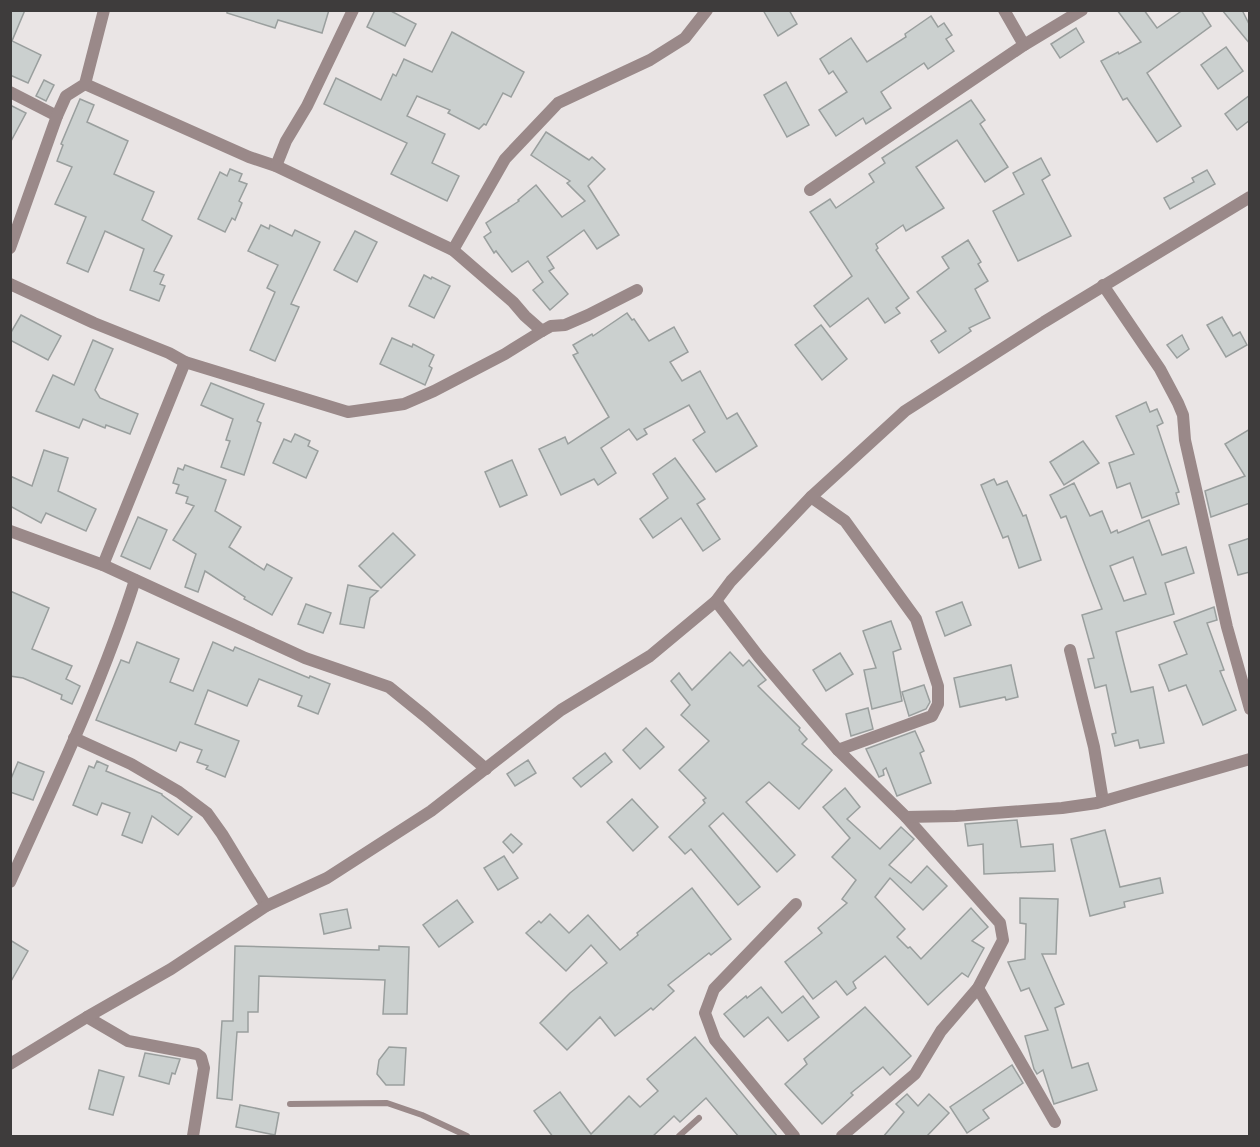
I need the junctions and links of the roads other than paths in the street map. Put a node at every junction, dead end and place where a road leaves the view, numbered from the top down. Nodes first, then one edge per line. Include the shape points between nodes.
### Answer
1 (104, 10) edge
2 (353, 10) edge
3 (707, 10) edge
4 (1004, 10) edge
5 (1082, 10) edge
6 (1024, 45) junction
7 (85, 84) junction
8 (10, 92) edge
9 (57, 116) junction
10 (276, 166) junction
11 (810, 190) dead end
12 (1250, 197) edge
13 (10, 248) edge
14 (453, 250) junction
15 (10, 284) edge
16 (1103, 285) junction
17 (637, 290) dead end
18 (542, 331) junction
19 (185, 362) junction
20 (811, 497) junction
21 (10, 531) edge
22 (103, 566) junction
23 (135, 580) junction
24 (716, 601) junction
25 (1070, 650) dead end
26 (1250, 709) edge
27 (74, 738) junction
28 (838, 750) junction
29 (1250, 759) edge
30 (486, 769) junction
31 (1103, 801) junction
32 (906, 818) junction
33 (10, 882) edge
34 (796, 904) dead end
35 (266, 906) junction
36 (978, 988) junction
37 (87, 1017) junction
38 (10, 1064) edge
39 (290, 1104) dead end
40 (699, 1118) dead end
41 (1055, 1122) dead end
42 (193, 1137) edge
43 (467, 1137) edge
44 (679, 1137) edge
45 (794, 1137) edge
46 (842, 1137) edge

1 - 7 street
2 - 10 street
3 - 14 street via 685,38 650,60 558,103 506,159
4 - 6 street
5 - 6 street
6 - 11 street
7 - 9 street via 66,96
7 - 10 street
8 - 9 street
9 - 13 street
10 - 14 street
12 - 16 street
14 - 18 street
15 - 19 street
16 - 20 street via 905,411
16 - 26 street via 1160,369 1183,415 1185,440 1227,627
17 - 18 street via 565,325
18 - 19 street via 424,396 404,404 348,412
19 - 22 street
20 - 24 street
20 - 28 street via 844,521 916,619 938,686 938,704 932,716
21 - 22 street
22 - 23 street
23 - 27 street via 118,633
23 - 30 street via 306,658 389,687
24 - 28 street
24 - 30 street via 650,656 561,710
25 - 31 street
27 - 33 street
27 - 35 street via 141,770 207,813
28 - 32 street
29 - 31 street
30 - 35 street via 431,811 327,878
31 - 32 street via 1062,808
32 - 36 street via 1000,923 1003,940
34 - 45 street via 714,989 705,1013 715,1040
35 - 37 street via 171,969
36 - 41 street
36 - 46 street via 941,1031 915,1074
37 - 38 street
37 - 42 street via 128,1041 201,1057 204,1068
39 - 43 lane via 387,1103 422,1114
40 - 44 lane

